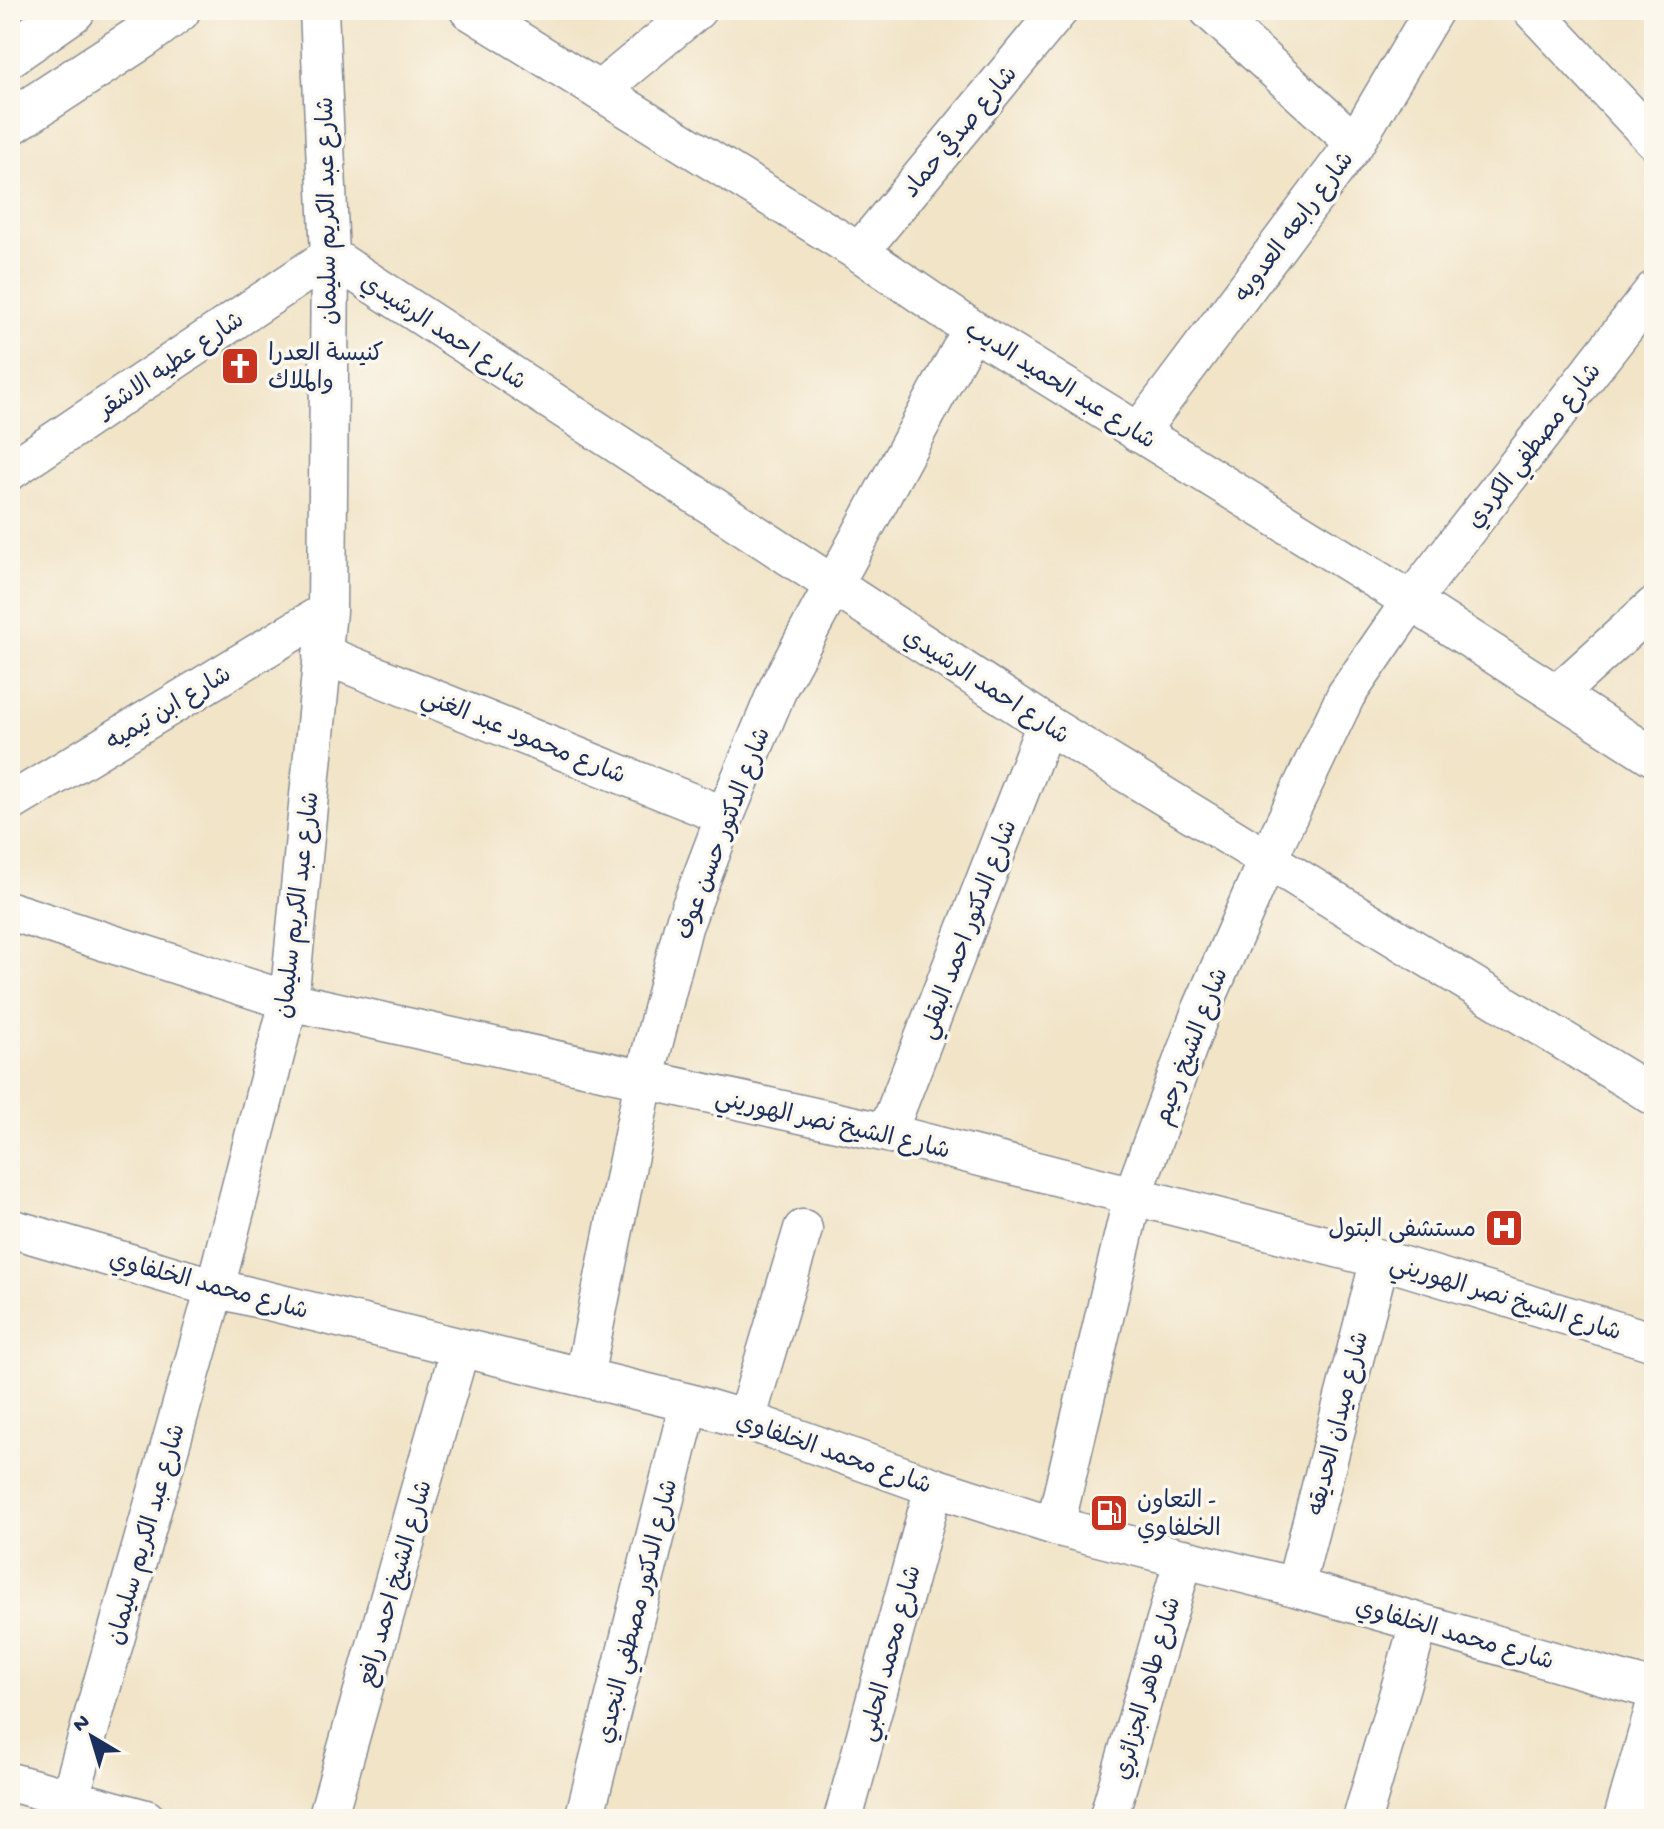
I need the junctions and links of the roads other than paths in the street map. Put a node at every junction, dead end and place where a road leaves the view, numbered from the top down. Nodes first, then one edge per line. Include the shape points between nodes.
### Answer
1 (73, 10) edge
2 (178, 10) edge
3 (319, 10) edge
4 (469, 10) edge
5 (697, 10) edge
6 (1059, 10) edge
7 (1209, 10) edge
8 (1434, 10) edge
9 (1532, 10) edge
10 (10, 54) edge
11 (599, 91) junction
12 (10, 123) edge
13 (1654, 140) edge
14 (1355, 143) junction
15 (859, 252) junction
16 (330, 256) junction
17 (1654, 290) edge
18 (972, 329) junction
19 (1138, 433) junction
20 (10, 471) edge
21 (833, 585) junction
22 (1411, 601) junction
23 (1654, 606) edge
24 (327, 611) junction
25 (322, 654) junction
26 (1557, 694) junction
27 (1046, 724) junction
28 (1654, 757) edge
29 (10, 803) edge
30 (725, 816) junction
31 (1268, 858) junction
32 (10, 911) edge
33 (289, 1001) junction
34 (644, 1081) junction
35 (1654, 1096) edge
36 (887, 1133) junction
37 (1133, 1195) junction
38 (10, 1228) edge
39 (803, 1229) dead end
40 (1380, 1259) junction
41 (215, 1288) junction
42 (1654, 1342) edge
43 (460, 1348) junction
44 (584, 1377) junction
45 (689, 1403) junction
46 (746, 1420) junction
47 (934, 1487) junction
48 (1055, 1526) junction
49 (1184, 1558) junction
50 (1295, 1587) junction
51 (1419, 1624) junction
52 (1654, 1690) edge
53 (1654, 1710) edge
54 (10, 1782) edge
55 (67, 1809) edge
56 (146, 1819) edge
57 (327, 1819) edge
58 (584, 1819) edge
59 (843, 1819) edge
60 (1108, 1819) edge
61 (1362, 1819) edge
62 (1623, 1819) edge

1 - 10 main road
2 - 12 main road
3 - 16 street, شارع عبد الكريم سليمان
4 - 11 street, شارع عبد الحميد الديب
5 - 11 street
6 - 15 street, شارع صدقي حماد
7 - 14 street
8 - 14 street, شارع رابعه العدويه
9 - 13 street
11 - 15 street, شارع عبد الحميد الديب
14 - 19 street, شارع رابعه العدويه
15 - 18 street, شارع عبد الحميد الديب
16 - 20 street, شارع عطيه الاشقر
16 - 21 street, شارع احمد الرشيدي
16 - 24 street, شارع عبد الكريم سليمان
17 - 22 street, شارع مصطفي الكردي
18 - 19 street, شارع عبد الحميد الديب
18 - 21 street, شارع الدكتور حسن عوف
19 - 22 street, شارع عبد الحميد الديب
21 - 27 street, شارع احمد الرشيدي
21 - 30 street, شارع الدكتور حسن عوف via 779,686
22 - 26 street, شارع عبد الحميد الديب
22 - 31 street, شارع الشيخ رحيم via 1346,695
23 - 26 street
24 - 25 street, شارع عبد الكريم سليمان
24 - 29 street, شارع ابن تيميه
25 - 30 street, شارع محمود عبد الغني
25 - 33 street, شارع عبد الكريم سليمان
26 - 28 street, شارع عبد الحميد الديب
27 - 31 street, شارع احمد الرشيدي
27 - 36 street, شارع الدكتور احمد البقلي
30 - 34 street, شارع الدكتور حسن عوف via 683,927
31 - 35 street, شارع احمد الرشيدي
31 - 37 street, شارع الشيخ رحيم via 1201,1011
32 - 33 street, شارع الشيخ نصر الهوريني
33 - 34 street, شارع الشيخ نصر الهوريني
33 - 41 street, شارع عبد الكريم سليمان
34 - 36 street, شارع الشيخ نصر الهوريني
34 - 44 street, شارع الدكتور حسن عوف
36 - 37 street, شارع الشيخ نصر الهوريني
37 - 40 street, شارع الشيخ نصر الهوريني
37 - 48 street, شارع الشيخ رحيم
38 - 41 street, شارع محمد الخلفاوي
39 - 46 street
40 - 42 street, شارع الشيخ نصر الهوريني
40 - 50 street, شارع ميدان الحديقه
41 - 43 street, شارع محمد الخلفاوي
41 - 55 street, شارع عبد الكريم سليمان
43 - 44 street, شارع محمد الخلفاوي
43 - 57 street, شارع الشيخ احمد رافع
44 - 45 street, شارع محمد الخلفاوي
45 - 46 street, شارع محمد الخلفاوي
45 - 58 street, شارع الدكتور مصطفي النجدي
46 - 47 street, شارع محمد الخلفاوي
47 - 48 street, شارع محمد الخلفاوي
47 - 59 street, شارع محمد الحلبي
48 - 49 street, شارع محمد الخلفاوي
49 - 50 street, شارع محمد الخلفاوي
49 - 60 street, شارع طاهر الجزائري
50 - 51 street, شارع محمد الخلفاوي
51 - 52 street, شارع محمد الخلفاوي
51 - 61 street
53 - 62 street
54 - 55 street
55 - 56 street

